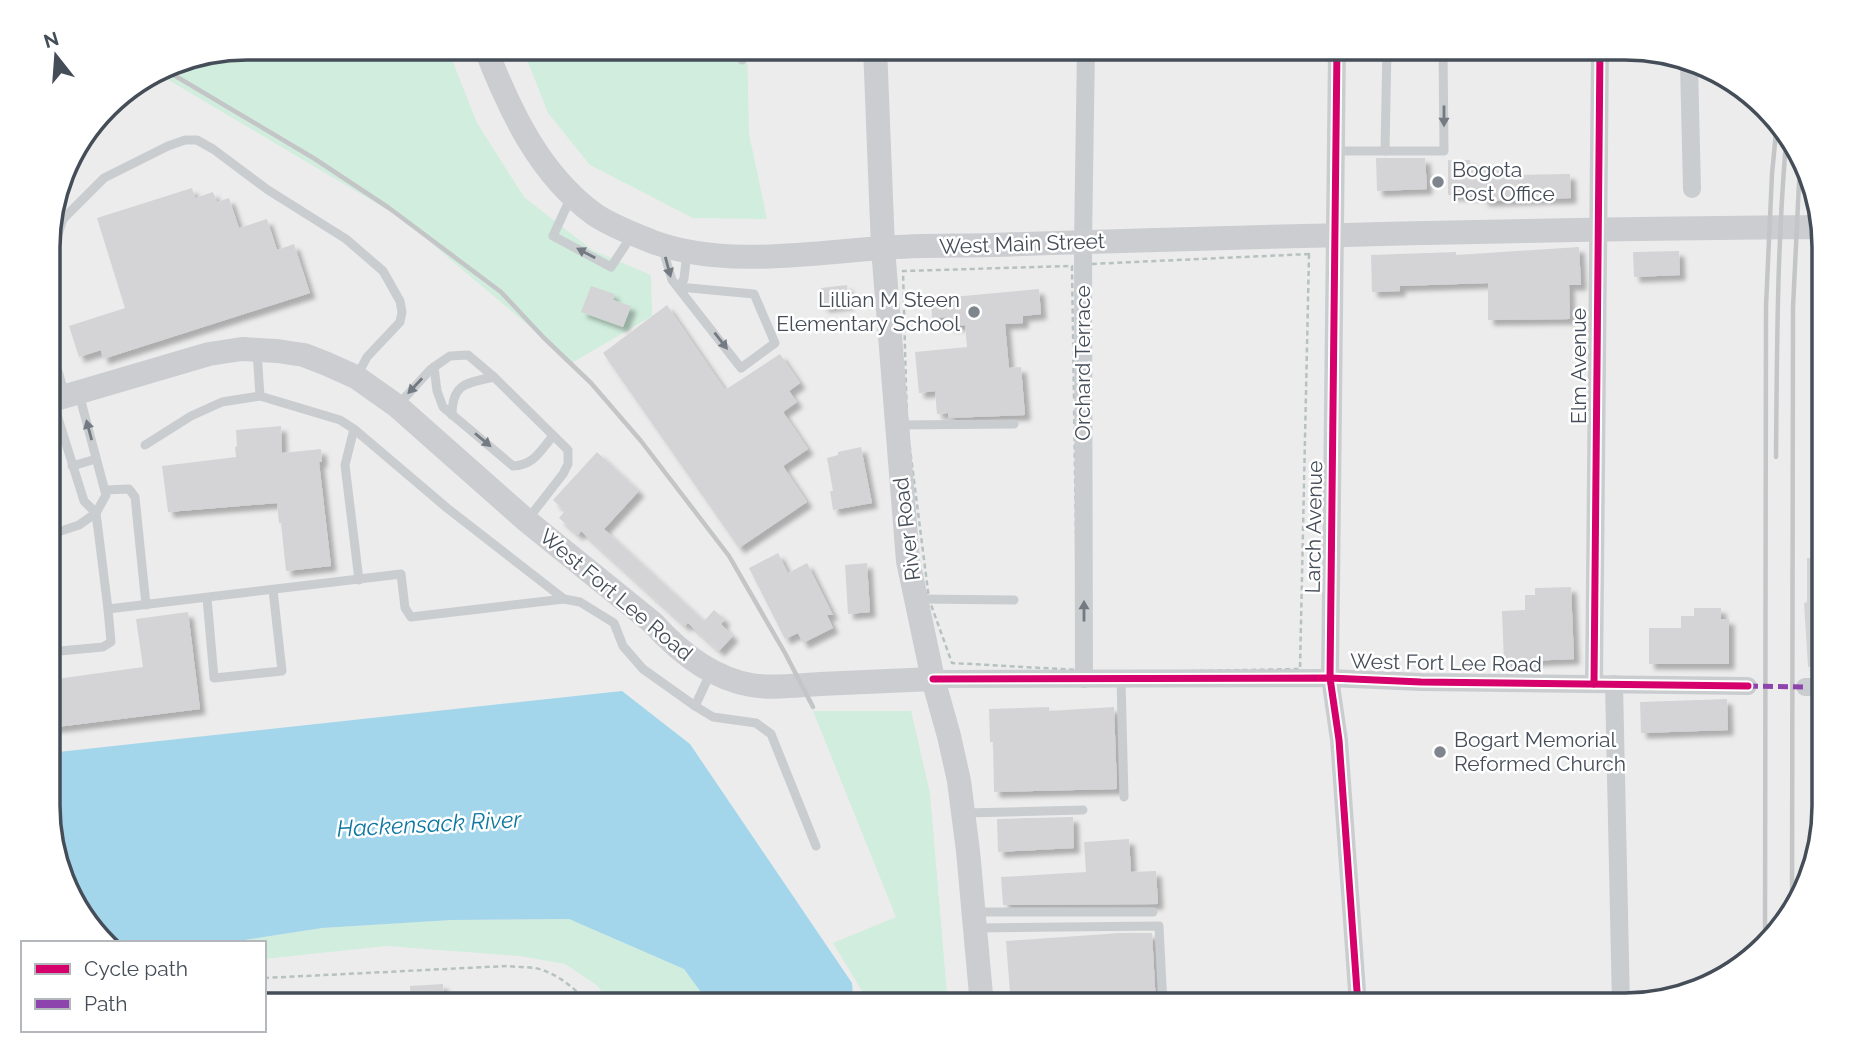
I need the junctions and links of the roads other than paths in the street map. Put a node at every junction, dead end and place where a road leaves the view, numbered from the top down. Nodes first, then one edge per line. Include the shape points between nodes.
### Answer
1 (490, 60) edge
2 (876, 60) edge
3 (1086, 60) edge
4 (1337, 60) edge
5 (1387, 60) edge
6 (1443, 60) edge
7 (1600, 60) edge
8 (1689, 71) edge
9 (1336, 151) junction
10 (1385, 151) junction
11 (1692, 189) dead end
12 (572, 195) junction
13 (61, 225) edge
14 (1811, 227) edge
15 (1598, 230) junction
16 (633, 233) junction
17 (1335, 236) junction
18 (662, 245) junction
19 (883, 248) junction
20 (687, 250) junction
21 (1086, 253) junction
22 (679, 287) junction
23 (257, 350) junction
24 (434, 367) junction
25 (356, 377) junction
26 (494, 377) junction
27 (260, 396) junction
28 (61, 398) edge
29 (397, 406) junction
30 (452, 415) junction
31 (1014, 424) dead end
32 (902, 425) junction
33 (354, 429) junction
34 (553, 436) junction
35 (145, 445) dead end
36 (96, 459) junction
37 (72, 466) junction
38 (105, 490) junction
39 (96, 513) junction
40 (527, 521) junction
41 (60, 531) edge
42 (359, 580) junction
43 (273, 590) junction
44 (207, 598) junction
45 (564, 599) junction
46 (923, 599) junction
47 (1014, 600) dead end
48 (146, 605) junction
49 (108, 609) junction
50 (60, 651) edge
51 (712, 671) junction
52 (1330, 678) junction
53 (933, 679) junction
54 (1084, 679) junction
55 (1121, 679) junction
56 (1594, 684) junction
57 (1614, 684) junction
58 (1748, 686) dead end
59 (1805, 687) dead end
60 (1812, 687) edge
61 (695, 706) junction
62 (1124, 797) dead end
63 (1083, 810) dead end
64 (963, 814) junction
65 (816, 846) dead end
66 (1153, 912) dead end
67 (975, 920) junction
68 (981, 993) edge
69 (1162, 993) edge
70 (1357, 993) edge
71 (1621, 993) edge

1 - 12 main road, West Main Street via 537,154
2 - 19 main road, River Road
3 - 21 street, Orchard Terrace
4 - 9 street, Larch Avenue
5 - 10 lane
6 -> 10 lane via 1444,151
7 - 15 street, Elm Avenue
8 - 11 street
9 - 10 lane
9 - 17 street, Larch Avenue
12 - 16 main road, West Main Street via 597,216
16 -> 12 lane via 611,267 553,236
13 - 25 lane via 104,178 167,146 185,140 213,149 346,239 383,271 400,301 400,322 367,357
14 - 15 main road, West Main Street
15 - 17 main road, West Main Street
15 - 56 street, Elm Avenue
16 - 18 main road, West Main Street
17 - 21 main road, West Main Street
17 - 52 street, Larch Avenue
18 - 20 main road, West Main Street
18 -> 22 lane
19 - 20 main road, West Main Street via 752,257
19 - 21 main road, West Main Street
19 - 32 main road, River Road
20 - 22 lane
54 -> 21 street, Orchard Terrace
22 -> 22 lane via 741,368 775,343 754,294
23 - 25 main road, West Fort Lee Road via 304,355
23 - 27 lane
23 - 28 main road, West Fort Lee Road via 209,354
24 - 26 lane via 450,356 468,355
24 -> 29 lane
24 - 30 lane via 437,391
25 - 29 main road, West Fort Lee Road
26 - 30 lane via 460,387 454,394
26 - 34 lane
27 - 33 lane via 340,420
27 - 35 lane via 222,402
36 -> 28 lane
28 - 37 lane
29 - 40 main road, West Fort Lee Road
30 -> 34 lane via 513,466 531,462
31 - 32 lane
32 - 46 main road, River Road via 908,561
33 - 42 lane via 345,465
33 - 45 lane
34 - 40 lane via 568,450 568,464
36 - 37 lane
36 - 38 lane
37 - 39 lane via 84,501
38 - 39 lane
38 - 48 lane via 129,488 135,497
39 - 41 lane
39 - 49 lane
40 - 51 main road, West Fort Lee Road via 653,623 684,654
42 - 43 lane
42 - 45 lane via 401,574 405,608 411,617
43 - 44 lane
43 - 44 lane via 282,671 214,678
44 - 48 lane
45 - 61 lane via 580,602 614,623 623,646 643,669
46 - 47 lane
46 - 53 main road, River Road
48 - 49 lane
49 - 50 lane via 111,642 103,647
51 - 53 main road, West Fort Lee Road via 751,685
51 - 61 lane
52 - 55 street, West Fort Lee Road
52 - 56 street, West Fort Lee Road
52 - 70 street, Larch Avenue via 1339,740
53 - 54 street, West Fort Lee Road
53 - 64 main road, River Road
54 - 55 street, West Fort Lee Road
55 - 62 lane
56 - 57 street, West Fort Lee Road
57 - 58 street, West Fort Lee Road
57 - 71 street
59 - 60 street
61 - 65 lane via 713,717 756,723 771,734
63 - 64 lane
64 - 67 main road, River Road
66 - 67 lane
67 - 68 main road, River Road
67 - 69 lane via 1159,926

